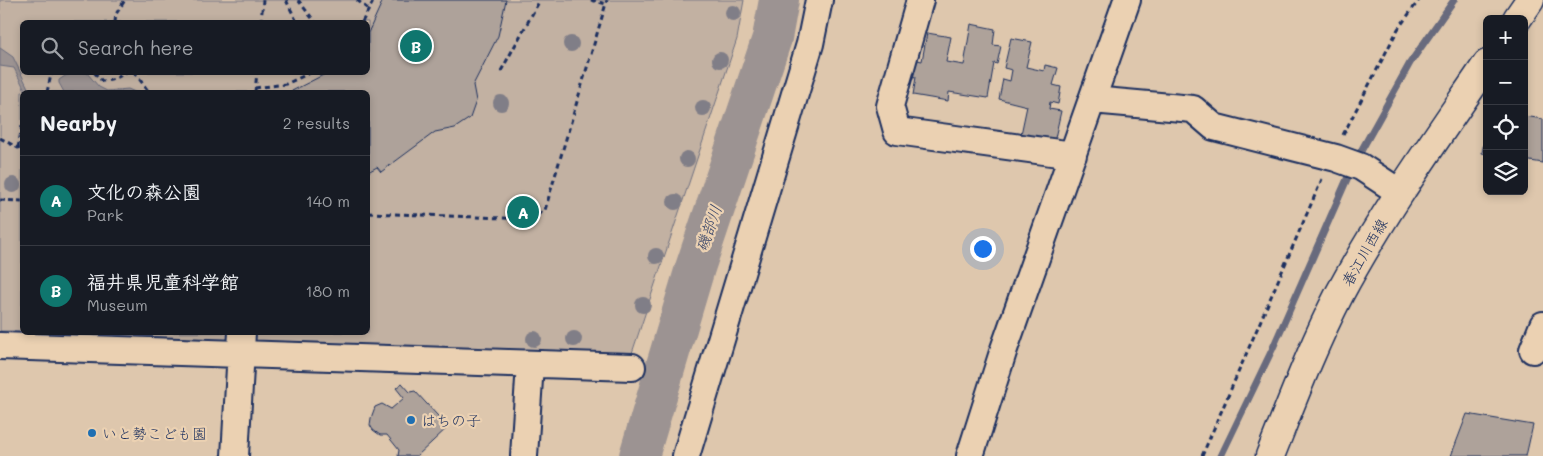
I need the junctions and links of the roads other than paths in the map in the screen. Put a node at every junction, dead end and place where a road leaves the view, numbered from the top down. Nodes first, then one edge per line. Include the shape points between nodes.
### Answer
1 (819, 0) edge
2 (920, 0) edge
3 (1127, 0) edge
4 (1530, 0) edge
5 (1520, 15) edge
6 (1483, 70) edge
7 (1092, 100) junction
8 (1073, 155) junction
9 (1400, 192) junction
10 (1543, 324) edge
11 (242, 344) edge
12 (0, 346) edge
13 (1533, 350) dead end
14 (530, 364) junction
15 (632, 367) dead end
16 (235, 456) edge
17 (524, 456) edge
18 (686, 456) edge
19 (970, 456) edge
20 (1270, 456) edge

1 - 18 street via 810,44
2 - 8 street via 890,106 897,131
3 - 7 street
4 - 5 main road
6 - 9 main road, 春江川西線
7 - 8 street
7 - 9 street via 1193,109 1214,127 1361,167
8 - 19 street
9 - 20 main road, 春江川西線 via 1340,294
10 - 13 street
11 - 12 street
11 - 14 street
11 - 16 street
14 - 15 street
14 - 17 street

